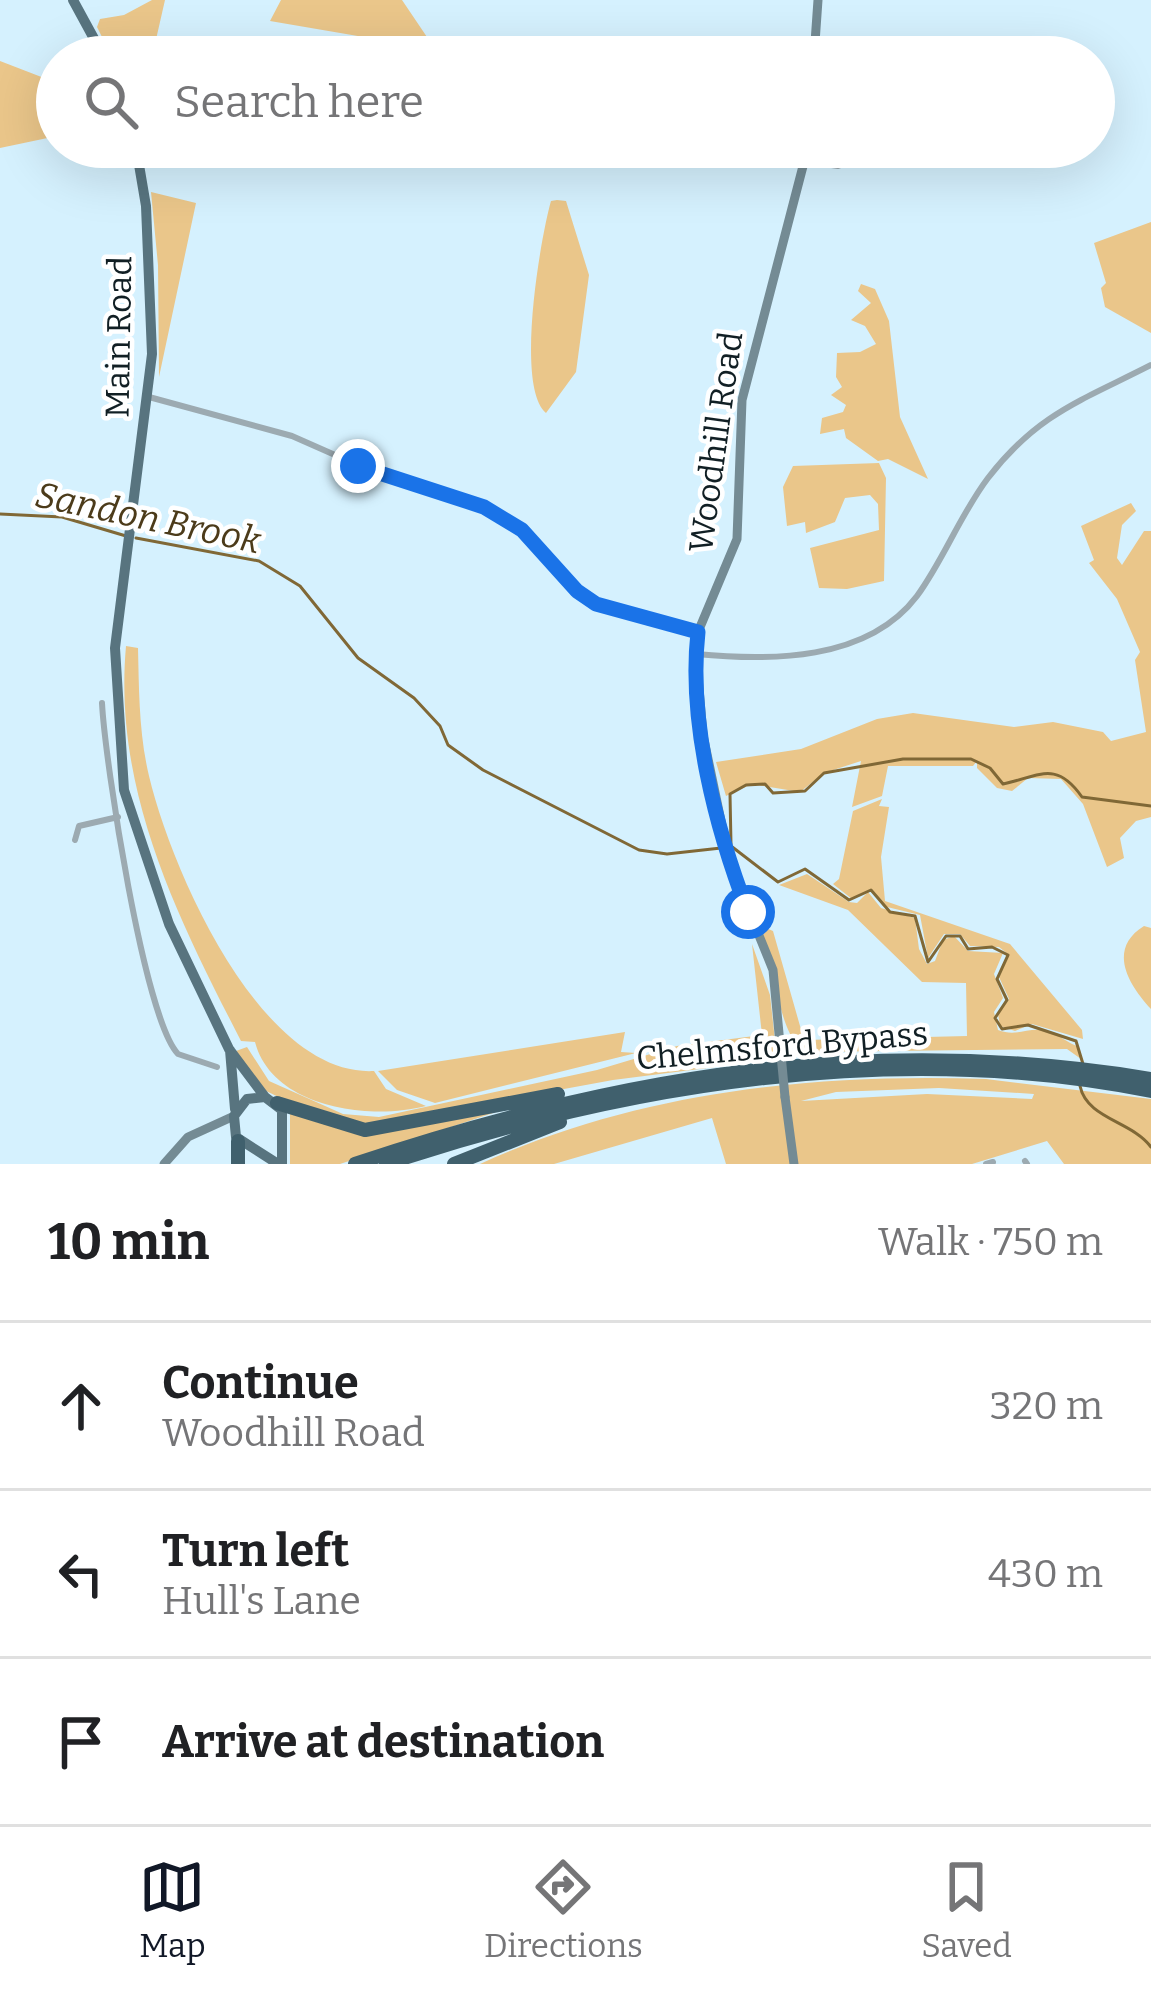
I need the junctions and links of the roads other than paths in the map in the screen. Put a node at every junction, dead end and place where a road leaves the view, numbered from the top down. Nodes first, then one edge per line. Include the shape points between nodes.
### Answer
1 (73, 0) edge
2 (818, 0) edge
3 (93, 36) edge
4 (815, 36) edge
5 (139, 168) edge
6 (804, 168) edge
7 (1151, 364) edge
8 (149, 397) junction
9 (698, 632) junction
10 (695, 654) junction
11 (102, 703) dead end
12 (118, 818) junction
13 (75, 840) dead end
14 (230, 1048) junction
15 (217, 1066) dead end
16 (1056, 1070) junction
17 (1114, 1078) junction
18 (1151, 1079) edge
19 (620, 1088) junction
20 (1151, 1091) edge
21 (633, 1098) junction
22 (271, 1100) junction
23 (234, 1114) junction
24 (207, 1130) junction
25 (283, 1136) junction
26 (237, 1139) junction
27 (255, 1150) junction
28 (164, 1164) edge
29 (238, 1164) edge
30 (280, 1164) edge
31 (356, 1164) edge
32 (386, 1164) edge
33 (454, 1164) edge
34 (794, 1164) edge

1 - 3 main road
2 - 4 street
5 - 8 main road, Main Road via 150,264
6 - 9 street, Woodhill Road via 745,387 737,539
7 - 10 street via 1060,407 1034,430 988,478 918,594 877,631 780,658
8 - 9 street via 292,436 484,507 530,538 584,597
8 - 14 main road, Main Road via 115,648 124,790 169,924
9 - 10 street, Woodhill Road
10 - 34 street, Woodhill Road, bridge via 726,847 773,970
11 - 12 street
12 - 13 street via 79,826
12 - 15 street via 162,1030 178,1054
14 - 22 main road
14 - 23 main road
16 - 17 highway, Chelmsford Bypass
16 - 19 highway, Chelmsford Bypass via 946,1059 826,1062
16 - 21 highway, Chelmsford Bypass via 802,1075
17 - 18 highway, Chelmsford Bypass
17 - 20 highway, Chelmsford Bypass
19 - 22 highway via 383,1129 345,1126
19 - 31 highway, Chelmsford Bypass
21 - 32 highway, Chelmsford Bypass
21 - 33 highway
22 - 23 main road via 248,1099
22 - 25 main road via 285,1117
23 - 24 street
23 - 26 main road
24 - 26 street
24 - 28 street via 182,1141
25 - 27 main road
25 - 30 main road
26 - 27 main road
26 - 29 highway
27 - 30 main road

